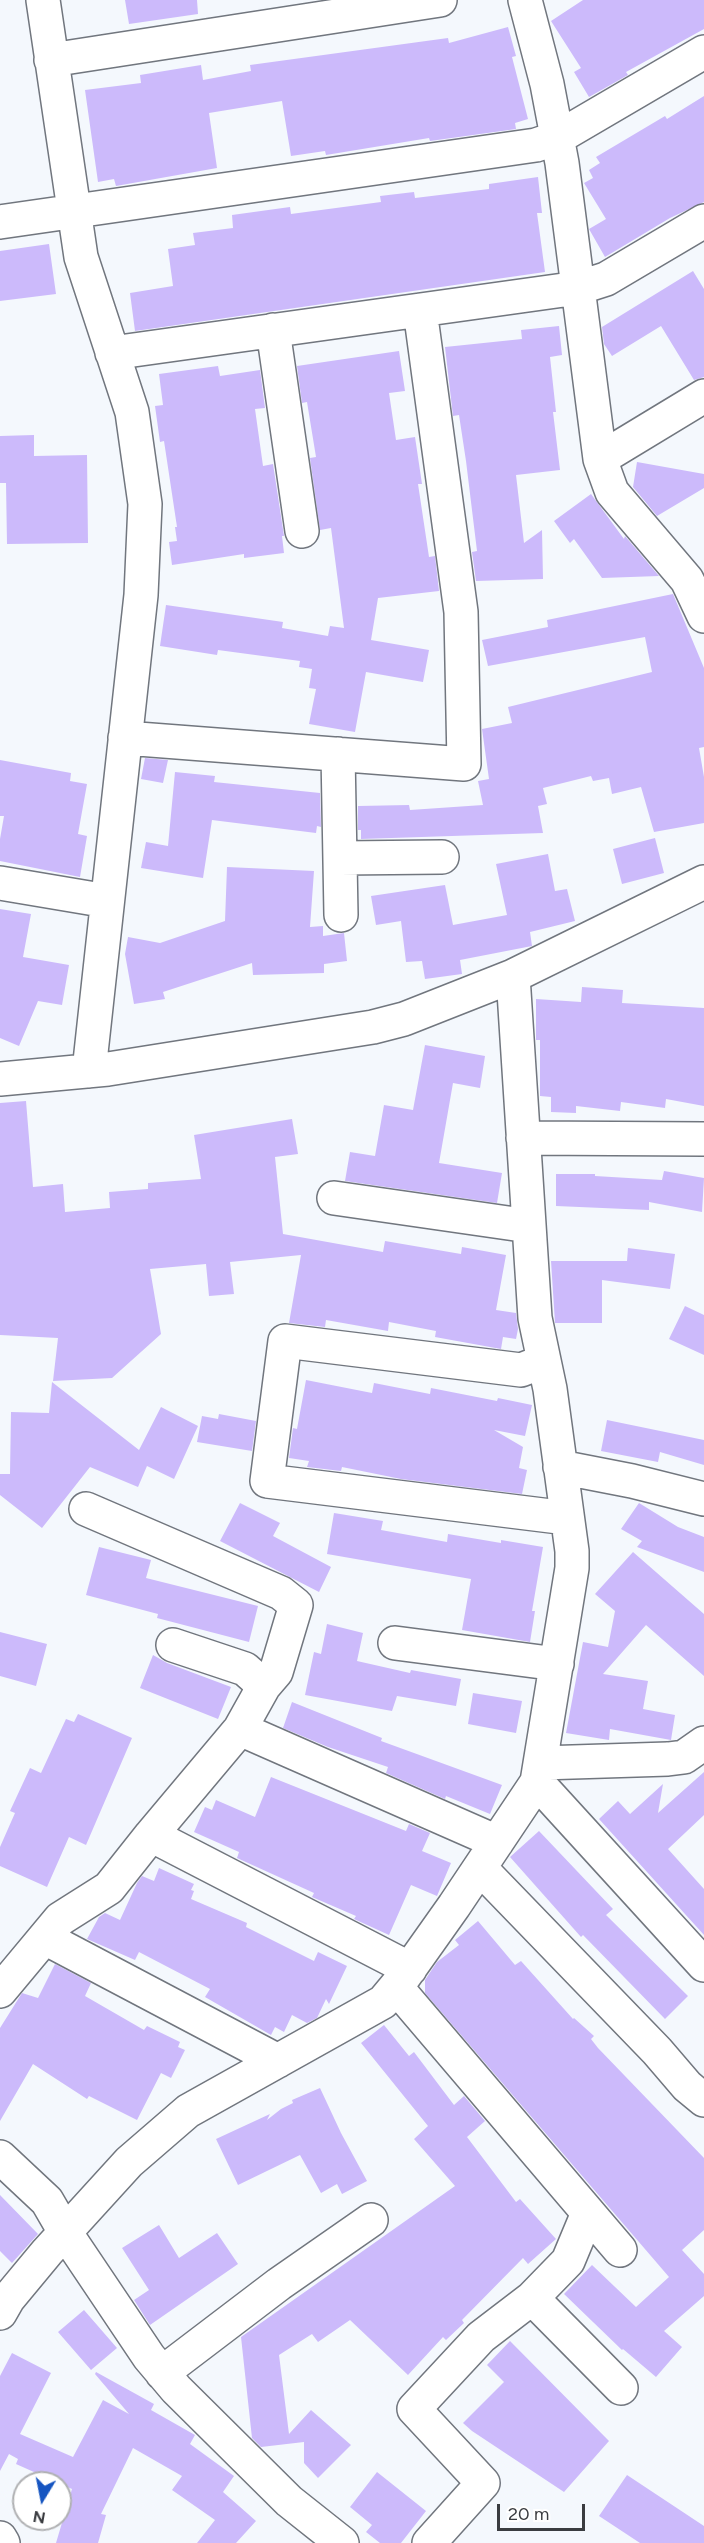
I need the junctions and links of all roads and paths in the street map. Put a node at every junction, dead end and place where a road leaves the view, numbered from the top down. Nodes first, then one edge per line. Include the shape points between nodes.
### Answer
1 (43, 0) edge
2 (440, 0) edge
3 (525, 0) edge
4 (704, 52) edge
5 (51, 60) junction
6 (557, 138) junction
7 (74, 210) junction
8 (704, 221) edge
9 (0, 222) edge
10 (578, 288) junction
11 (420, 310) junction
12 (273, 330) junction
13 (112, 353) junction
14 (704, 396) edge
15 (600, 459) junction
16 (302, 531) dead end
17 (704, 616) edge
18 (125, 738) junction
19 (338, 754) junction
20 (442, 857) dead end
21 (340, 858) junction
22 (704, 882) edge
23 (0, 883) edge
24 (107, 902) junction
25 (341, 915) dead end
26 (513, 976) junction
27 (89, 1071) junction
28 (0, 1079) edge
29 (523, 1138) junction
30 (704, 1139) edge
31 (334, 1198) dead end
32 (529, 1226) junction
33 (544, 1361) junction
34 (560, 1467) junction
35 (704, 1499) edge
36 (86, 1509) dead end
37 (567, 1518) junction
38 (395, 1643) dead end
39 (172, 1645) dead end
40 (557, 1664) junction
41 (264, 1686) junction
42 (240, 1729) junction
43 (704, 1743) edge
44 (539, 1772) junction
45 (151, 1834) junction
46 (488, 1855) junction
47 (45, 1938) junction
48 (704, 1965) edge
49 (403, 1978) junction
50 (0, 1991) edge
51 (278, 2061) junction
52 (704, 2100) edge
53 (0, 2157) edge
54 (588, 2213) junction
55 (371, 2220) dead end
56 (65, 2232) junction
57 (620, 2250) dead end
58 (532, 2298) junction
59 (0, 2313) edge
60 (162, 2373) junction
61 (621, 2388) dead end
62 (0, 2538) edge
63 (3, 2543) edge
64 (342, 2543) edge
65 (429, 2543) edge

1 - 5 main road
2 - 5 main road
3 - 6 main road
4 - 6 main road
5 - 7 main road
6 - 7 main road via 536,145
6 - 10 main road
7 - 9 main road
7 - 13 main road via 81,257
8 - 10 main road via 606,279
10 - 11 main road
10 - 15 main road
11 - 12 main road
11 - 19 main road via 461,612 464,764
12 - 13 main road
12 - 16 main road
13 - 18 main road via 132,412 145,504 141,595
14 - 15 main road
15 - 17 main road via 612,492 687,580
18 - 19 main road
18 - 24 main road
19 - 21 main road
20 - 21 main road
21 - 25 main road
22 - 26 main road
23 - 24 main road
24 - 27 main road
26 - 27 main road via 437,1008 373,1027
26 - 29 main road
27 - 28 main road
29 - 30 main road
29 - 32 main road
31 - 32 main road
32 - 33 main road via 535,1317
33 - 34 main road
33 - 37 main road via 521,1370 285,1341 267,1481
34 - 35 main road
34 - 37 main road
36 - 41 main road via 281,1593 296,1605 276,1672
37 - 40 main road via 572,1568
38 - 40 main road
39 - 41 main road via 245,1669
40 - 44 main road
41 - 42 main road
42 - 45 main road
42 - 46 main road
43 - 44 main road via 684,1757
44 - 46 main road
44 - 48 main road
45 - 47 main road via 109,1888 60,1919
45 - 49 main road
46 - 49 main road
46 - 52 main road via 687,2086
47 - 50 main road
47 - 51 main road
49 - 51 main road via 383,2002
49 - 54 main road
51 - 56 main road via 188,2111 129,2162
53 - 56 main road via 47,2201
54 - 57 main road
54 - 58 main road via 568,2261
55 - 60 main road
56 - 59 main road
56 - 60 main road
58 - 61 main road
58 - 65 main road via 481,2337 414,2409 483,2483
60 - 64 main road via 289,2501
62 - 63 main road

